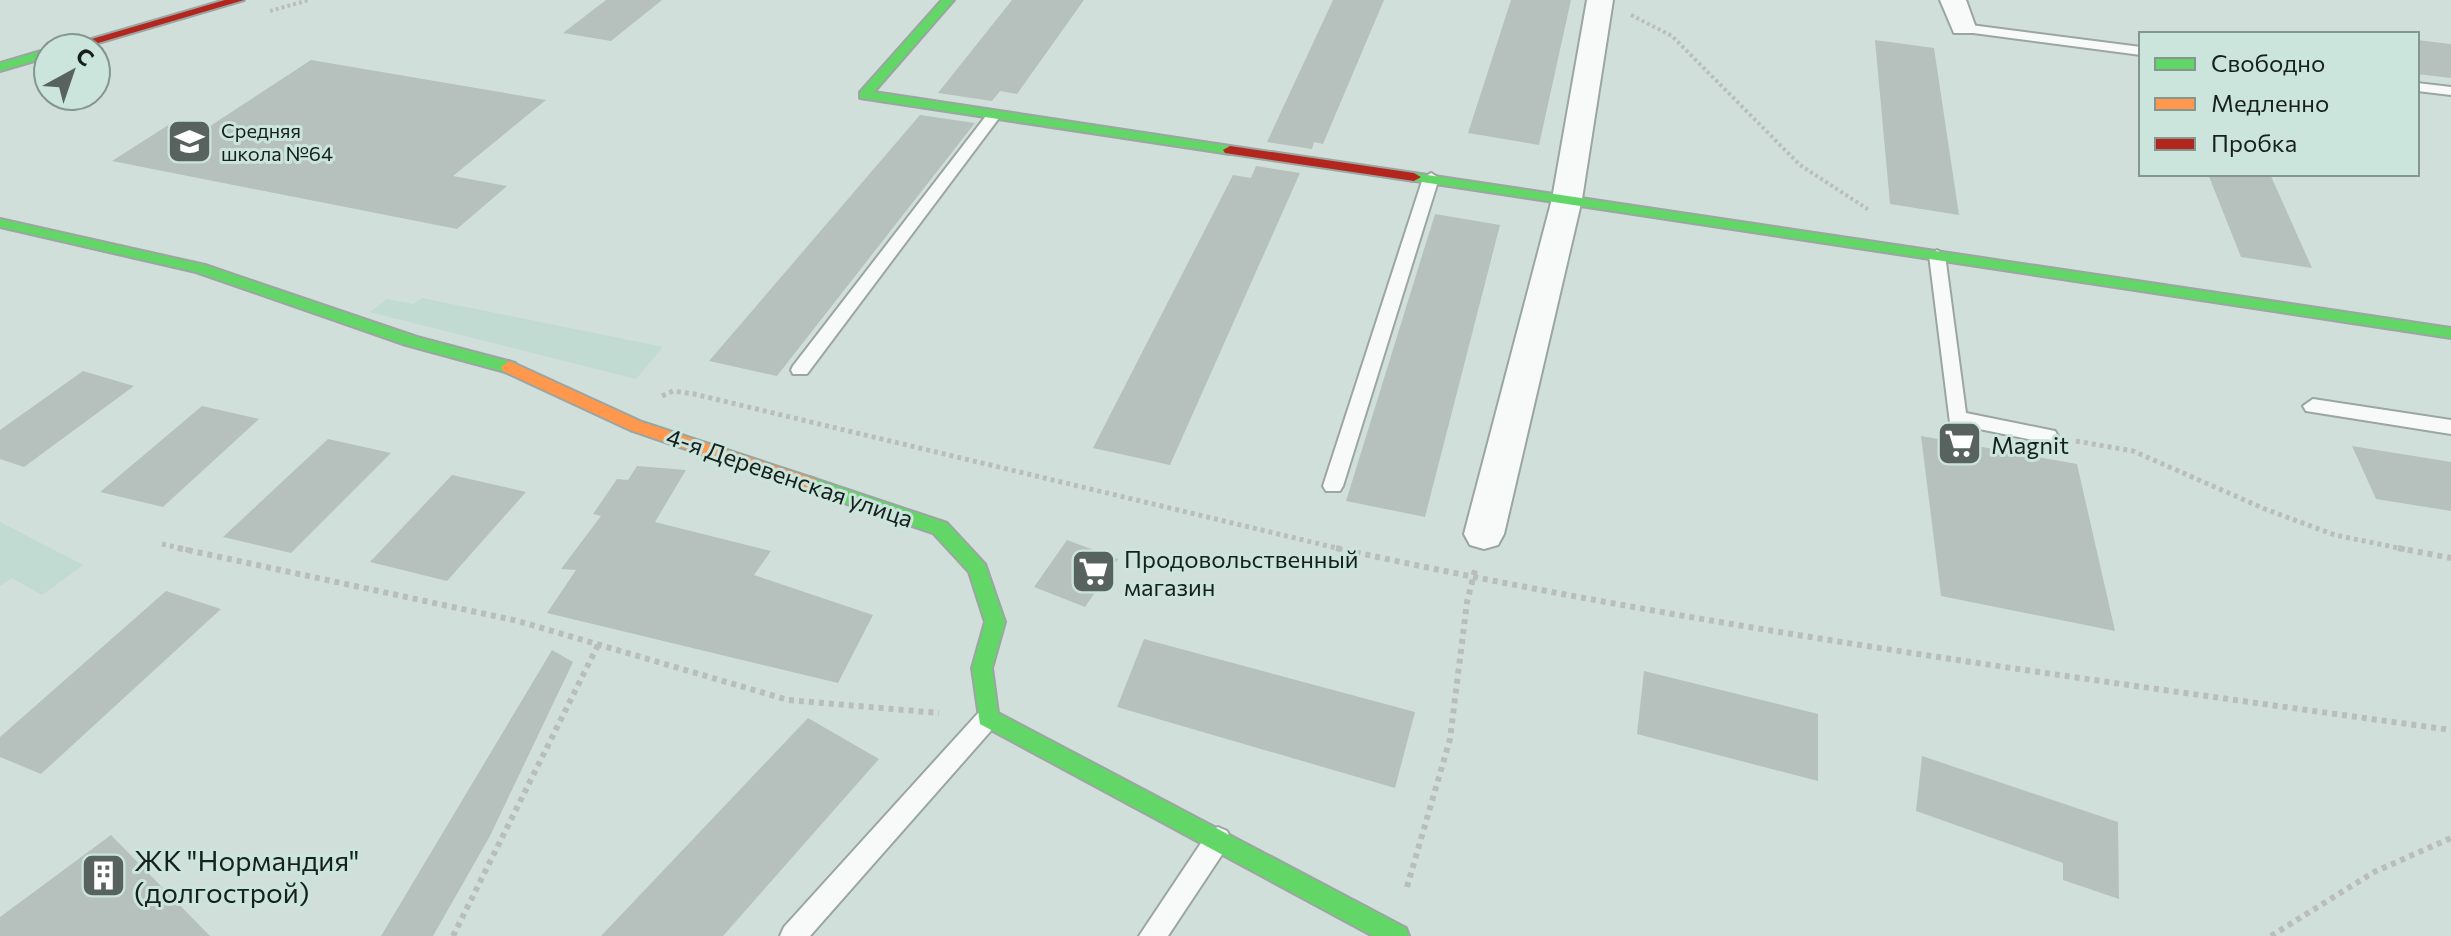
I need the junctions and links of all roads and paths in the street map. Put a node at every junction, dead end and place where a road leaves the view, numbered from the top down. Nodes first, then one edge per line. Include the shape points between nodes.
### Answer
1 (238, 0) edge
2 (948, 0) edge
3 (1600, 0) edge
4 (1953, 0) edge
5 (1630, 14) dead end
6 (1963, 28) joint
7 (112, 35) edge
8 (2139, 51) edge
9 (32, 58) edge
10 (0, 67) edge
11 (2419, 87) edge
12 (2451, 91) edge
13 (994, 115) junction
14 (1431, 178) junction
15 (1567, 199) junction
16 (1875, 214) dead end
17 (0, 223) edge
18 (1937, 255) junction
19 (2451, 333) edge
20 (800, 370) dead end
21 (2313, 406) dead end
22 (618, 417) junction
23 (2451, 427) edge
24 (2048, 436) joint
25 (1333, 486) dead end
26 (1484, 534) joint
27 (162, 544) dead end
28 (2451, 558) edge
29 (1473, 576) junction
30 (598, 645) junction
31 (988, 718) junction
32 (2451, 730) edge
33 (2451, 838) edge
34 (1218, 839) junction
35 (1393, 934) edge
36 (453, 936) edge
37 (793, 936) edge
38 (1152, 936) edge
39 (2271, 936) edge

1 - 7 street
2 - 13 street via 865,95
3 - 15 street
4 - 6 street
5 - 16 path via 1672,36 1800,165
6 - 8 lane
9 - 10 street
11 - 12 lane
13 - 14 street
13 - 20 lane
14 - 15 street
14 - 25 lane
15 - 18 street
15 - 26 street
17 - 22 street, 4-я Деревенская улица via 200,268 412,341 509,367
18 - 19 street
18 - 24 lane via 1957,418
21 - 23 lane
22 - 29 path via 673,391 694,394
22 - 31 street, 4-я Деревенская улица via 940,528 978,569 995,622 982,668
24 - 28 path via 2133,451 2335,535
26 - 29 path
27 - 30 path via 518,621
29 - 32 path via 2112,682
29 - 35 path via 1450,739
30 - 31 path via 788,700
30 - 36 path
31 - 34 street
31 - 37 lane
33 - 39 path via 2374,872
34 - 35 street
34 - 38 lane

